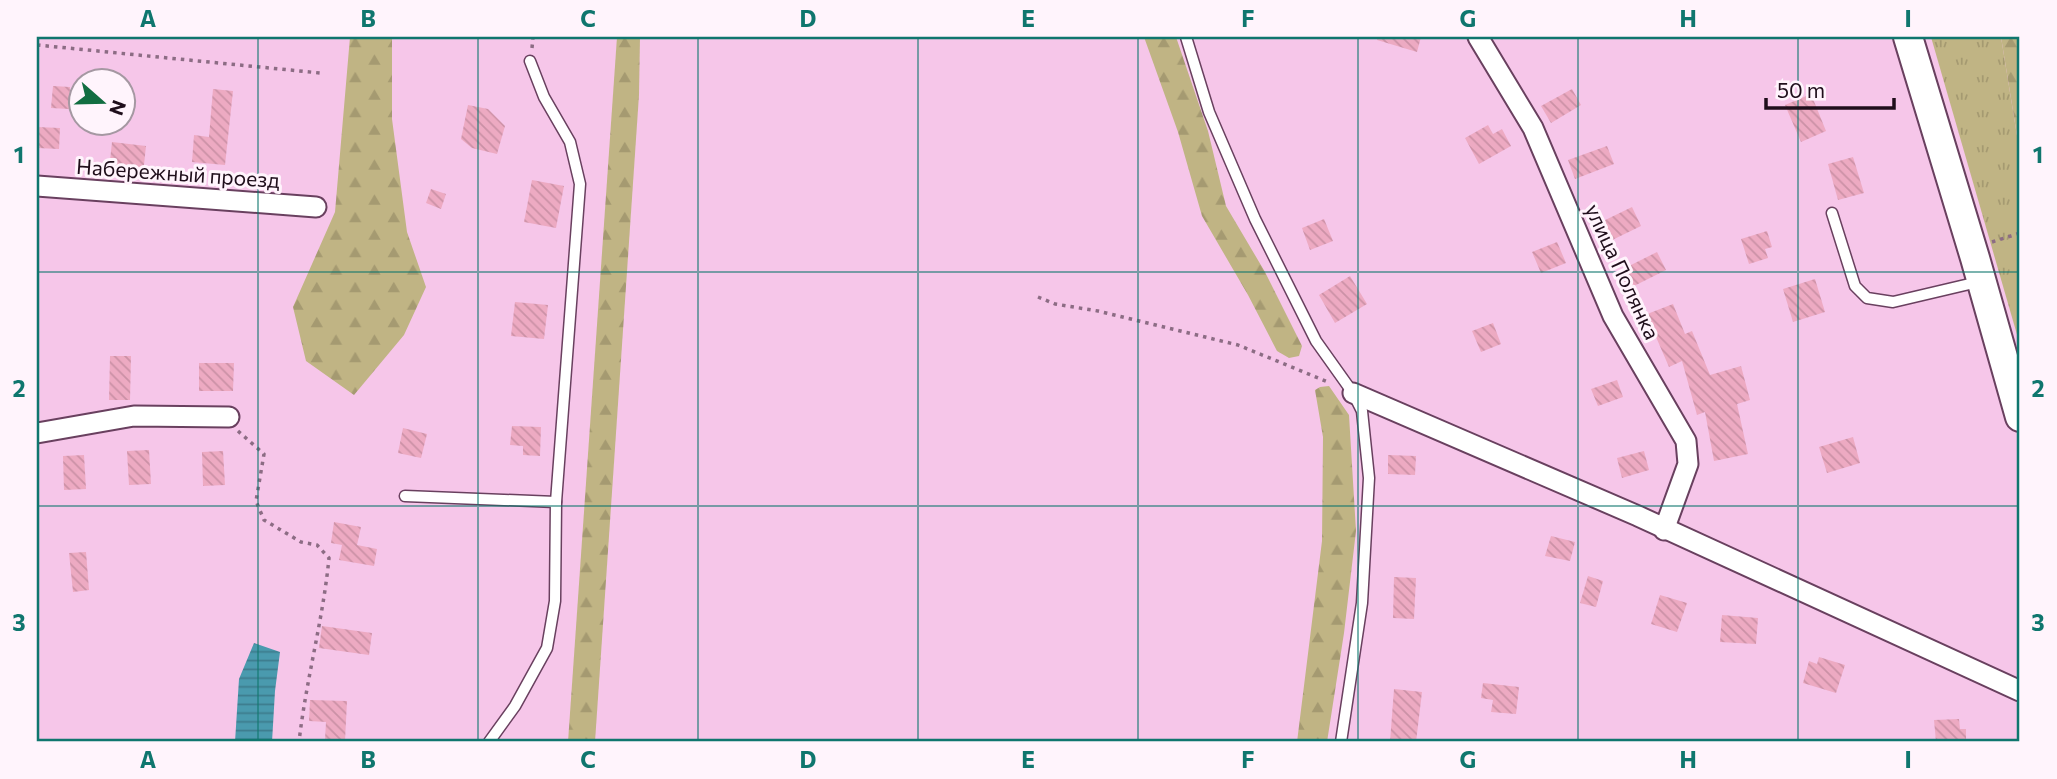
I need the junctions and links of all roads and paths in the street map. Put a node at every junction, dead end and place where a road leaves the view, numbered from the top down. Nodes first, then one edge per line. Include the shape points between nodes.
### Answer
1 (1186, 37) edge
2 (1478, 37) edge
3 (1908, 37) edge
4 (37, 45) edge
5 (530, 61) dead end
6 (320, 73) dead end
7 (37, 186) edge
8 (316, 207) dead end
9 (1832, 213) dead end
10 (2020, 233) edge
11 (1973, 249) junction
12 (1982, 282) junction
13 (1038, 297) dead end
14 (1353, 393) junction
15 (229, 417) joint
16 (2020, 417) edge
17 (37, 433) edge
18 (405, 496) dead end
19 (556, 502) junction
20 (1664, 530) junction
21 (2020, 691) edge
22 (299, 742) edge
23 (489, 742) edge
24 (1341, 742) edge

1 - 14 lane via 1209,112 1255,219 1317,341
2 - 20 street, улица Полянка via 1533,128 1612,316 1686,441 1688,464
3 - 11 street
4 - 6 path
5 - 19 lane via 570,142 580,184
7 - 8 street, Набережный проезд
9 - 12 lane via 1855,286 1867,298 1894,302
10 - 11 path
11 - 12 street
12 - 16 street
13 - 14 path via 1238,345
14 - 20 street
14 - 24 lane via 1362,411 1369,478 1362,603
15 - 17 street via 134,416
15 - 22 path via 239,434 264,454 256,501 264,520 301,542 317,545 329,558
18 - 19 lane
19 - 23 lane via 555,601 547,648
20 - 21 street

